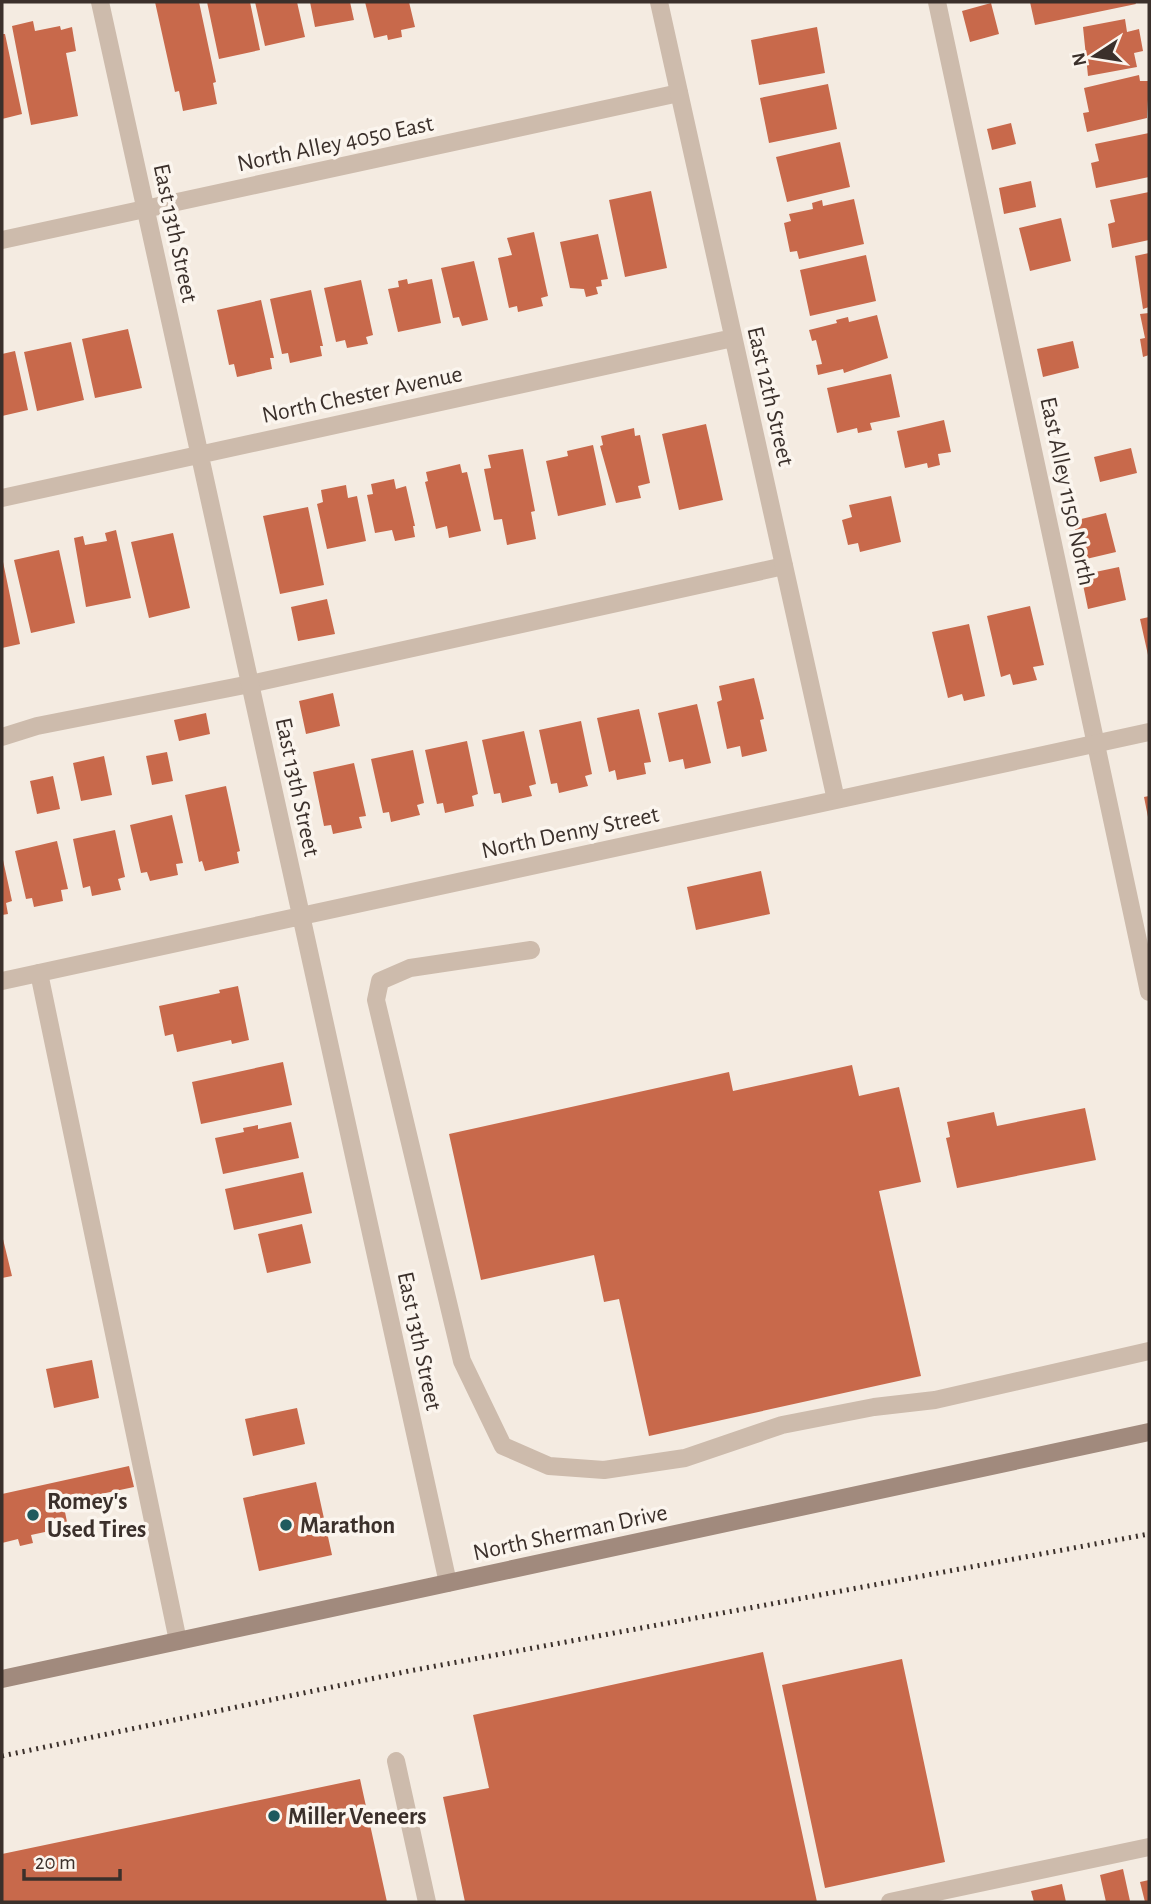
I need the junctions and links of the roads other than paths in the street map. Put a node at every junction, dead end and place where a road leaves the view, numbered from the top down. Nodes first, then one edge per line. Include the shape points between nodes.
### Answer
1 (100, 2) edge
2 (659, 2) edge
3 (937, 2) edge
4 (679, 93) junction
5 (146, 209) junction
6 (2, 240) edge
7 (733, 338) junction
8 (200, 454) junction
9 (2, 498) edge
10 (784, 566) junction
11 (250, 684) junction
12 (1149, 732) edge
13 (2, 737) edge
14 (1097, 743) junction
15 (836, 800) junction
16 (301, 916) junction
17 (531, 950) dead end
18 (38, 973) junction
19 (2, 981) edge
20 (1149, 992) edge
21 (1149, 1350) edge
22 (1149, 1432) edge
23 (448, 1583) junction
24 (178, 1641) junction
25 (2, 1679) edge
26 (396, 1761) dead end
27 (1149, 1847) edge
28 (427, 1902) edge
29 (890, 1902) edge

1 - 5 street, East 13th Street
2 - 4 street, East 12th Street
3 - 14 street, East Alley 1150 North
4 - 5 street, North Alley 4050 East
4 - 7 street, East 12th Street
5 - 6 street, North Alley 4050 East
5 - 8 street, East 13th Street
7 - 8 street, North Chester Avenue
7 - 10 street, East 12th Street
8 - 9 street, North Chester Avenue
8 - 11 street, East 13th Street
10 - 11 street
10 - 15 street, East 12th Street
11 - 13 street
11 - 16 street, East 13th Street
12 - 14 street, North Denny Street
14 - 15 street, North Denny Street
14 - 20 street, East Alley 1150 North
15 - 16 street, North Denny Street
16 - 18 street, North Denny Street
16 - 23 street, East 13th Street
17 - 21 street via 410,968 380,981 376,1000 462,1361 503,1446 549,1466 618,1468 685,1458 782,1424 935,1400
18 - 19 street, North Denny Street
18 - 24 street
22 - 23 main road, North Sherman Drive
23 - 24 main road, North Sherman Drive
24 - 25 main road, North Sherman Drive
26 - 28 street
27 - 29 street

